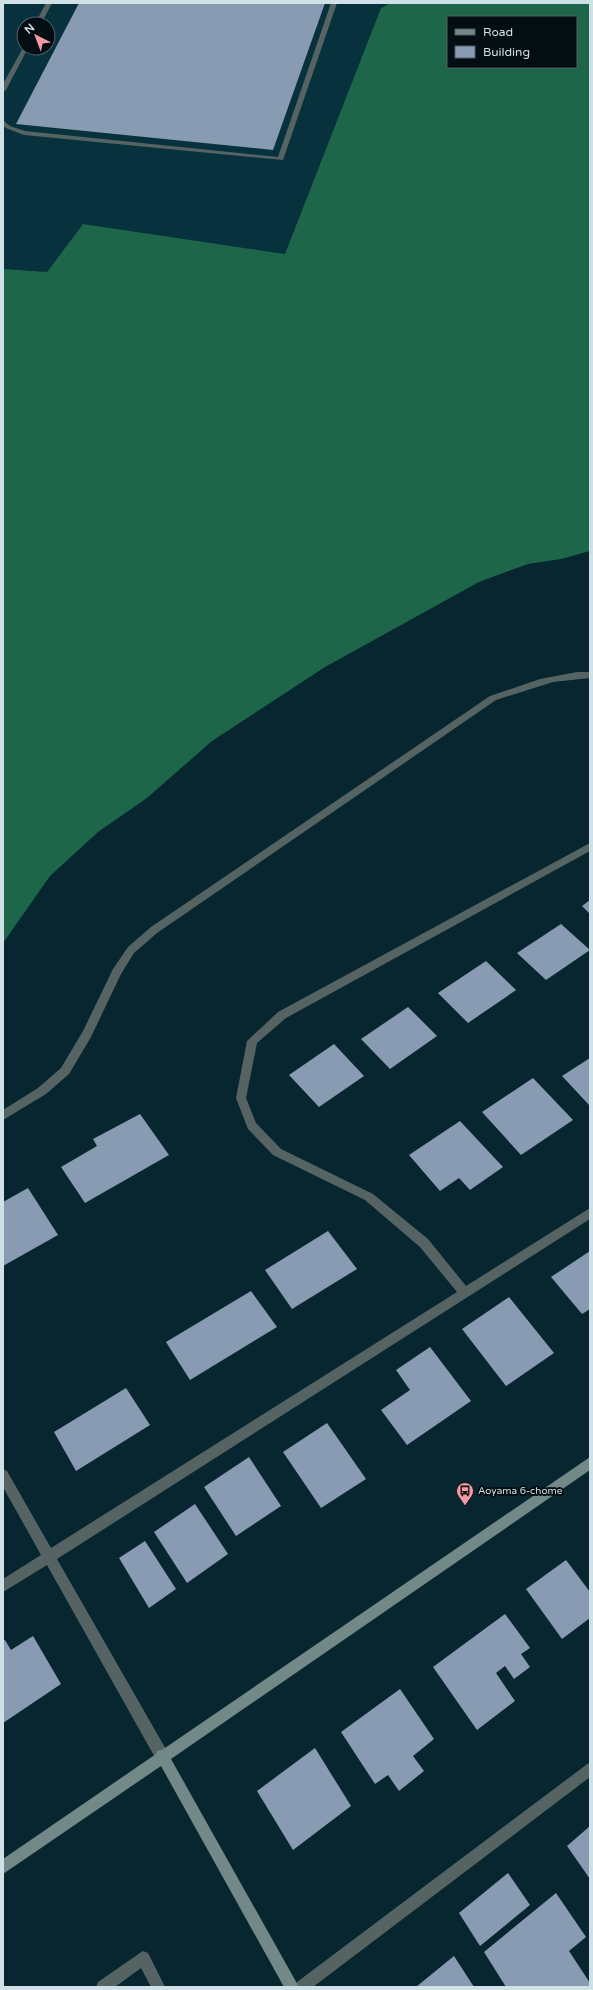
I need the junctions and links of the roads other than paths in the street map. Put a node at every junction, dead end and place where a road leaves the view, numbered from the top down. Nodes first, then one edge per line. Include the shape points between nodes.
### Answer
1 (49, 3) edge
2 (334, 3) edge
3 (42, 16) edge
4 (21, 56) edge
5 (3, 90) edge
6 (3, 122) edge
7 (590, 675) edge
8 (590, 847) edge
9 (3, 1115) edge
10 (590, 1213) edge
11 (464, 1292) junction
12 (590, 1463) edge
13 (3, 1475) edge
14 (49, 1557) junction
15 (3, 1586) edge
16 (162, 1756) junction
17 (590, 1769) edge
18 (3, 1867) edge
19 (103, 1987) edge
20 (158, 1987) edge
21 (292, 1987) edge
22 (302, 1987) edge

1 - 3 street
2 - 6 street via 281,159 24,133 8,127
4 - 5 street
7 - 9 street via 548,680 493,698 154,930 131,950 117,972 87,1034 65,1071 42,1091
8 - 11 street via 282,1015 252,1040 241,1098 252,1126 277,1152 369,1197 424,1243
10 - 11 street
11 - 14 street
12 - 16 street
13 - 14 street
14 - 15 street
14 - 16 street
16 - 18 street
16 - 21 street
17 - 22 street
19 - 20 street via 143,1958

